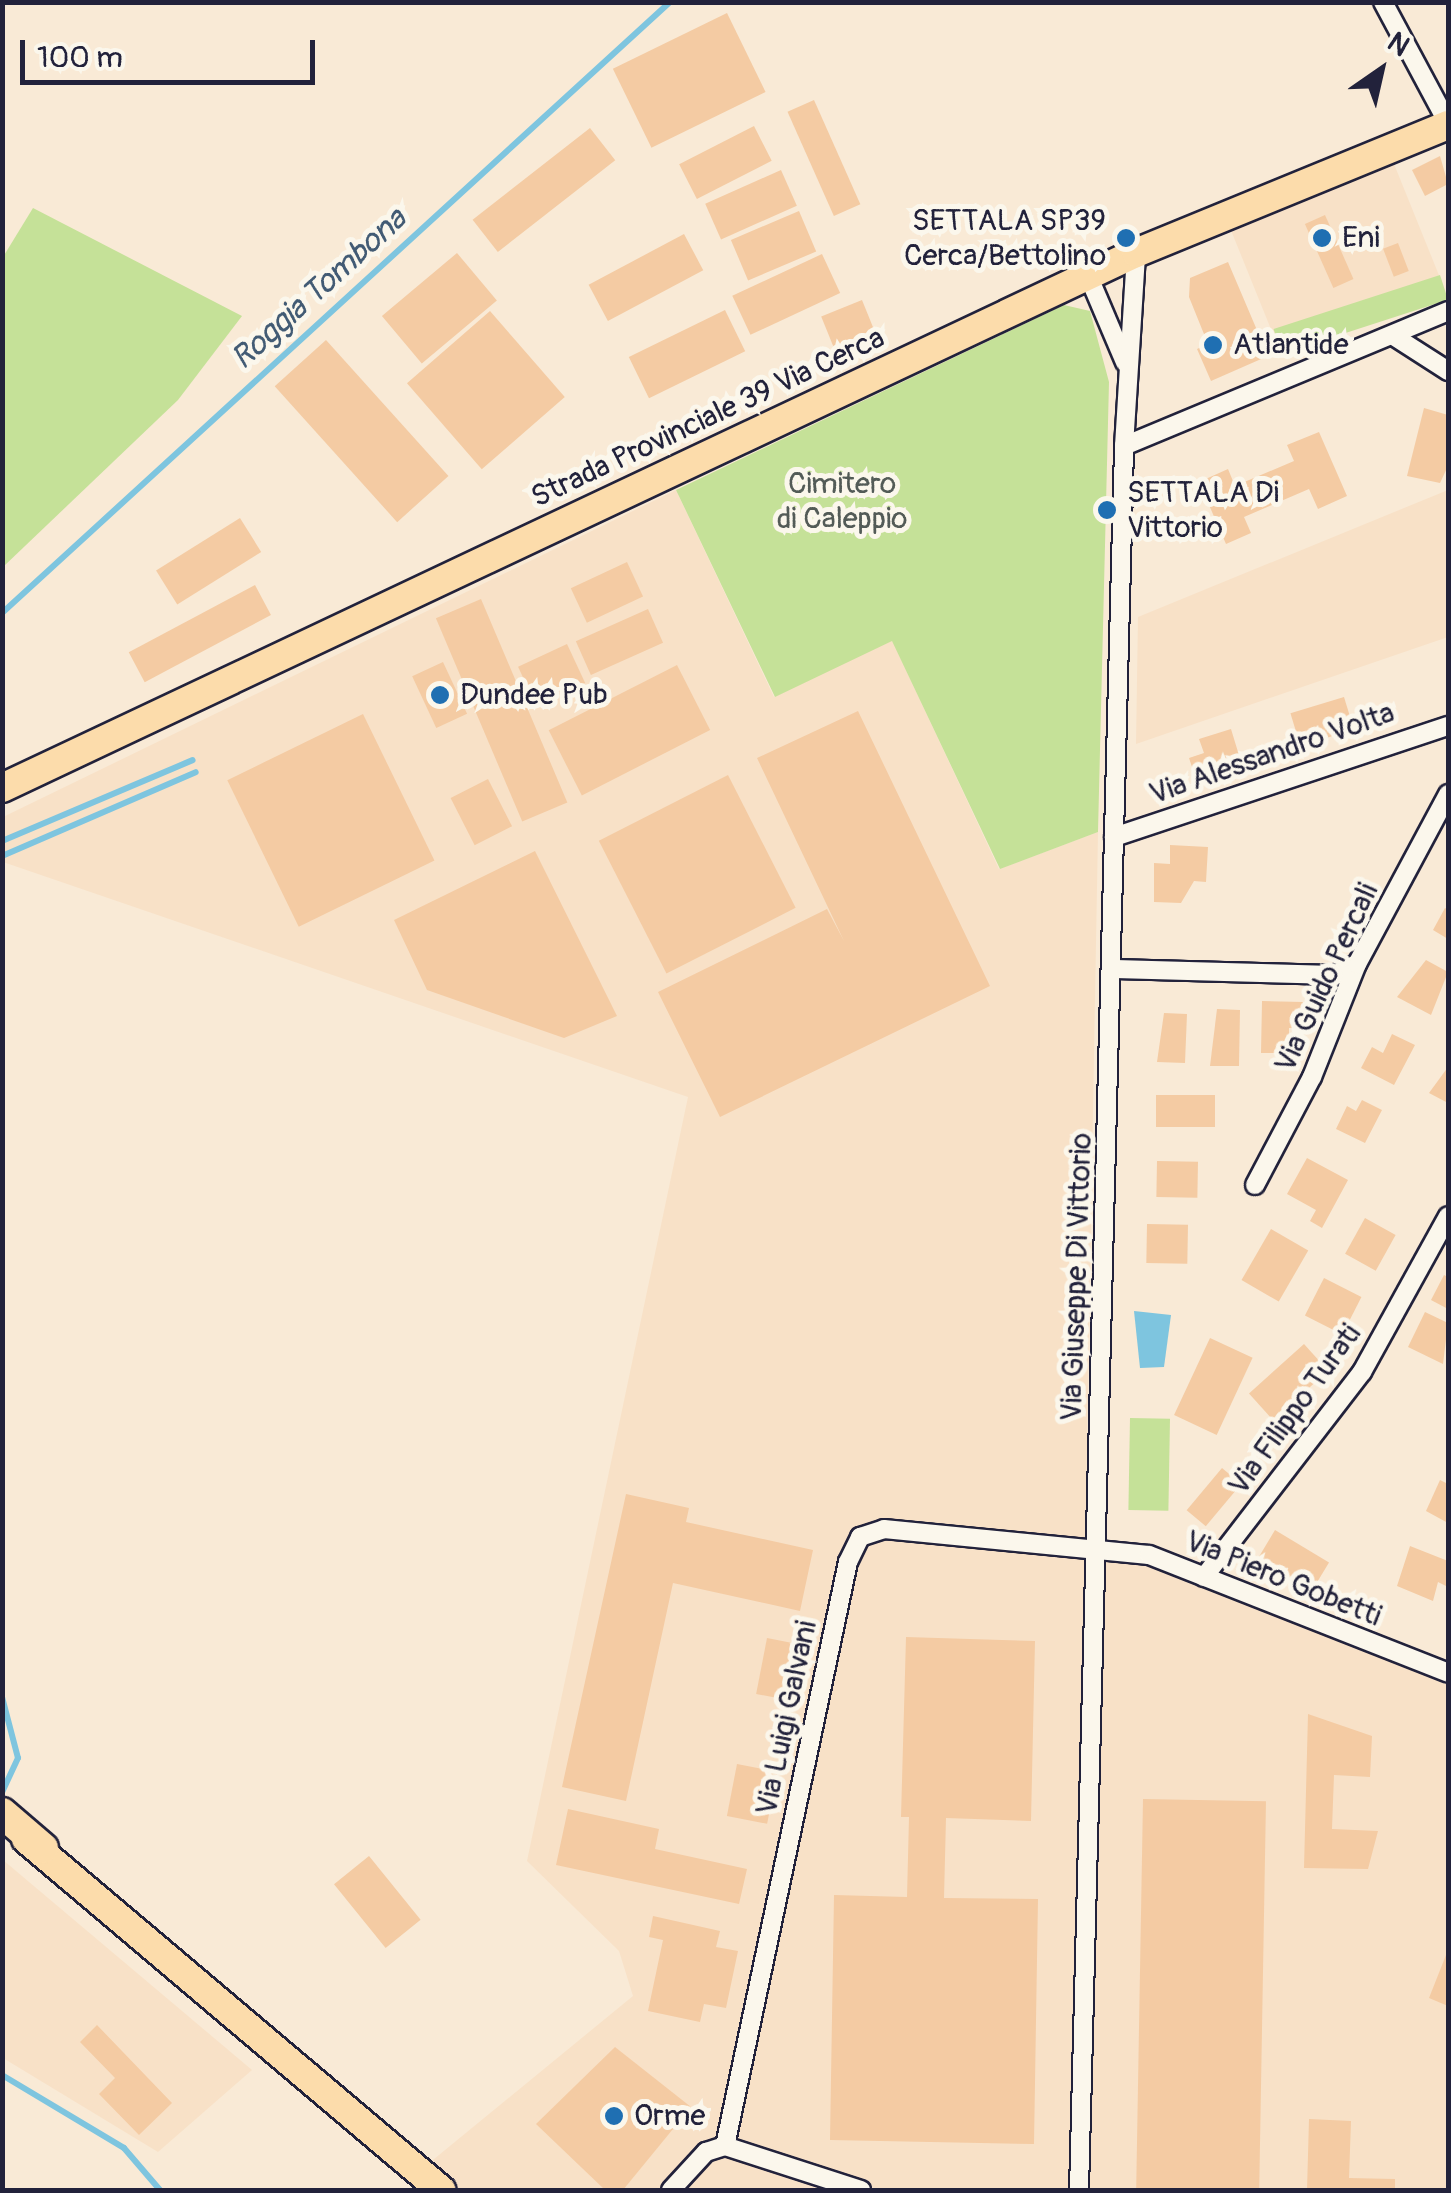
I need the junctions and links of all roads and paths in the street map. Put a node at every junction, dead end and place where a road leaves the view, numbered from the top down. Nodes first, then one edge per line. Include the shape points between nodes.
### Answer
1 (1383, 2) edge
2 (1448, 124) edge
3 (1136, 253) junction
4 (1088, 276) junction
5 (1448, 312) edge
6 (1392, 335) junction
7 (1127, 366) junction
8 (1448, 371) edge
9 (1124, 446) junction
10 (1448, 726) edge
11 (2, 788) edge
12 (1448, 794) edge
13 (1114, 837) junction
14 (1357, 964) junction
15 (1115, 970) junction
16 (1256, 1185) dead end
17 (1448, 1216) edge
18 (1095, 1547) junction
19 (1204, 1577) junction
20 (1447, 1669) edge
21 (2, 1813) edge
22 (2, 1826) edge
23 (43, 1848) junction
24 (725, 2146) junction
25 (441, 2190) edge
26 (671, 2190) edge
27 (860, 2190) edge
28 (1079, 2190) edge

1 - 2 street
2 - 3 main road, Strada Provinciale 39 Via Cerca
3 - 4 main road, Strada Provinciale 39 Via Cerca
3 - 7 street, Via Giuseppe Di Vittorio
4 - 7 street, Via Giuseppe Di Vittorio
4 - 11 main road, Strada Provinciale 39 Via Cerca
5 - 6 street
6 - 8 street
6 - 9 street
7 - 9 street, Via Giuseppe Di Vittorio
9 - 13 street, Via Giuseppe Di Vittorio
10 - 13 street, Via Alessandro Volta
12 - 14 street, Via Guido Percali
13 - 15 street, Via Giuseppe Di Vittorio
14 - 15 street via 1334,975
14 - 16 street, Via Guido Percali via 1312,1077
15 - 18 street, Via Giuseppe Di Vittorio
17 - 19 street, Via Filippo Turati via 1362,1372
18 - 19 street, Via Piero Gobetti via 1149,1555
18 - 24 street, Via Luigi Galvani via 884,1529 860,1537 848,1562
18 - 28 street, Via Giuseppe Di Vittorio
19 - 20 street, Via Piero Gobetti
21 - 23 highway
22 - 23 main road
23 - 25 main road
24 - 26 street via 706,2152
24 - 27 street

